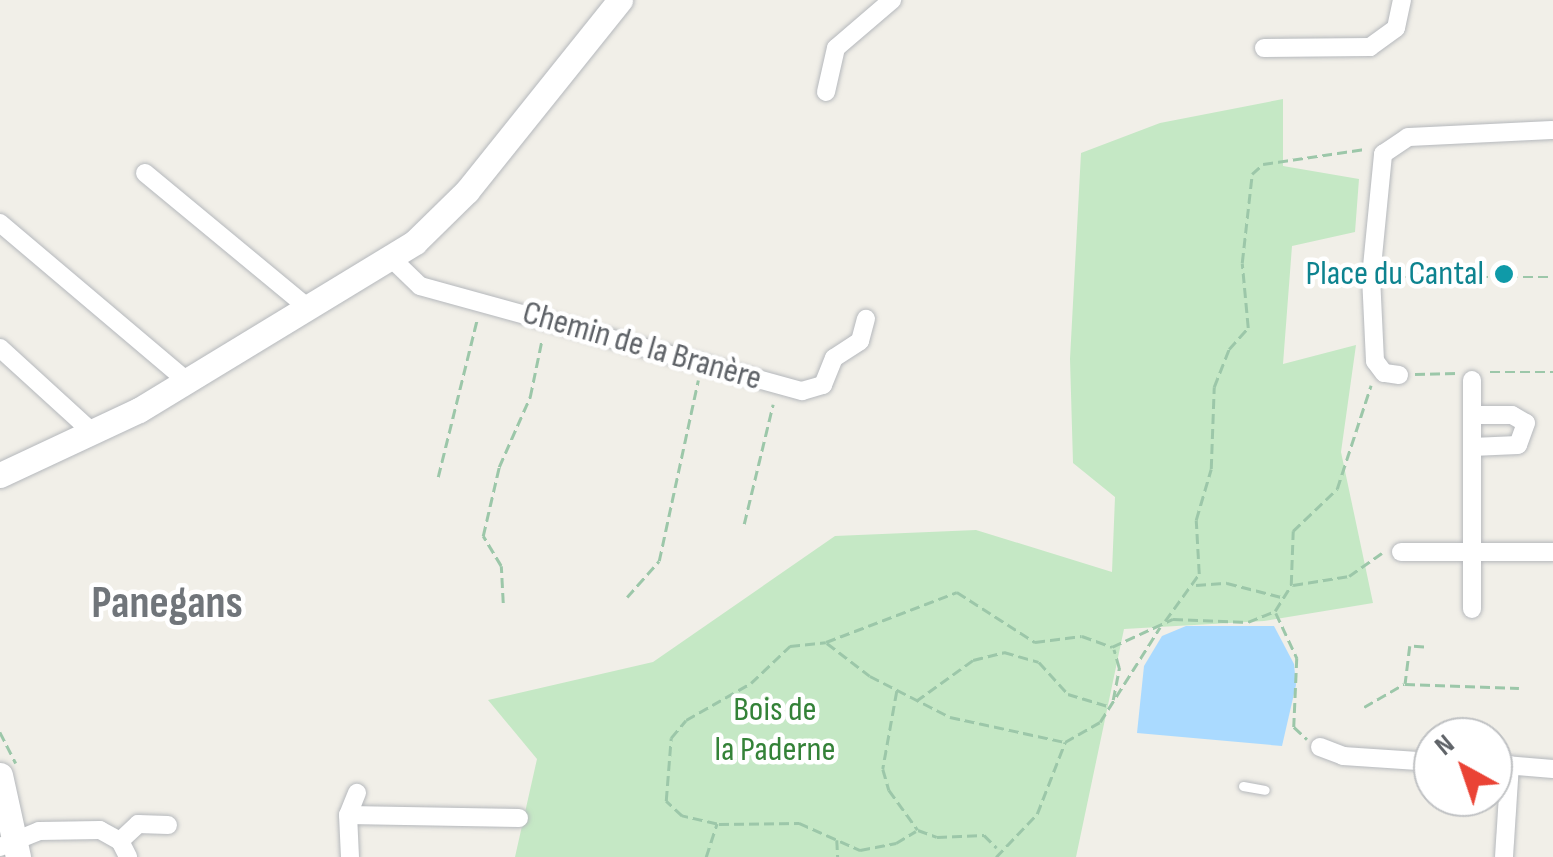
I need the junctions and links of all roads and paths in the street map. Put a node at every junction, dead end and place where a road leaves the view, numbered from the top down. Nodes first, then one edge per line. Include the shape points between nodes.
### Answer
1 (620, 0) edge
2 (892, 0) edge
3 (1402, 0) edge
4 (1264, 48) dead end
5 (826, 92) dead end
6 (1553, 130) edge
7 (1383, 154) junction
8 (145, 173) dead end
9 (0, 223) edge
10 (390, 258) junction
11 (1371, 276) junction
12 (1553, 276) edge
13 (482, 301) junction
14 (308, 308) junction
15 (546, 319) junction
16 (866, 320) dead end
17 (0, 348) edge
18 (696, 360) junction
19 (1378, 369) junction
20 (1399, 375) dead end
21 (1472, 380) dead end
22 (188, 382) junction
23 (778, 384) junction
24 (1472, 415) junction
25 (93, 432) junction
26 (1472, 447) junction
27 (0, 475) edge
28 (438, 477) dead end
29 (744, 524) dead end
30 (1401, 552) joint
31 (1472, 552) junction
32 (1553, 552) edge
33 (1194, 585) junction
34 (1291, 585) junction
35 (627, 596) dead end
36 (1280, 597) junction
37 (503, 603) dead end
38 (1472, 609) dead end
39 (1275, 612) junction
40 (1162, 626) junction
41 (826, 642) junction
42 (1112, 647) junction
43 (1424, 647) dead end
44 (1405, 684) junction
45 (1519, 688) dead end
46 (897, 690) junction
47 (916, 701) junction
48 (1111, 707) junction
49 (1364, 707) dead end
50 (1065, 742) junction
51 (1320, 747) joint
52 (1413, 761) edge
53 (1513, 766) edge
54 (1553, 769) edge
55 (0, 775) edge
56 (1243, 786) dead end
57 (1265, 790) dead end
58 (358, 793) dead end
59 (348, 815) junction
60 (1503, 817) edge
61 (518, 818) dead end
62 (718, 824) junction
63 (168, 825) dead end
64 (918, 830) junction
65 (838, 838) junction
66 (11, 848) edge
67 (124, 849) edge
68 (998, 850) junction
69 (350, 857) edge
70 (706, 857) edge
71 (838, 857) edge
72 (996, 857) edge
73 (1504, 857) edge

1 - 10 street via 467,190
2 - 5 street via 836,48
3 - 4 street via 1396,28 1370,48
6 - 7 street via 1408,138
7 - 11 street
7 - 33 path via 1361,148 1263,164 1252,174 1242,263 1251,309 1248,328 1228,350 1214,387 1211,469 1196,520
8 - 14 street
9 - 22 street
10 - 13 street, Chemin de la Branère via 420,286
10 - 14 street
11 - 12 path
11 - 19 street
13 - 15 street, Chemin de la Branère
13 - 28 path
14 - 22 street
15 - 18 street, Chemin de la Branère
15 - 37 path via 530,397 498,467 483,536 500,566
16 - 23 street, Chemin de la Branère via 860,340 834,358 817,390
17 - 25 street
18 - 23 street, Chemin de la Branère
18 - 35 path via 699,392 659,561
19 - 20 street
19 - 34 path via 1336,489 1292,532
21 - 24 street
22 - 25 street
23 - 29 path
24 - 26 street
24 - 26 street via 1520,417 1528,431 1518,446
25 - 27 street
26 - 31 street
30 - 31 street
30 - 34 path via 1381,554 1349,576
31 - 32 street
31 - 38 street
33 - 36 path via 1227,582
33 - 40 path
34 - 36 path
36 - 39 path
39 - 40 path via 1248,622 1202,616
39 - 51 path via 1296,658 1294,727
40 - 42 path
40 - 48 path
41 - 42 path via 957,592 1035,642 1082,636
41 - 46 path
41 - 62 path via 790,646 750,684 686,720 671,738 666,801 682,816
42 - 48 path via 1119,668
43 - 44 path via 1410,646
44 - 45 path
44 - 49 path
46 - 47 path
46 - 64 path via 884,780
47 - 48 path via 973,660 1004,652 1039,662 1068,694
47 - 50 path via 950,717
48 - 50 path via 1081,738
50 - 68 path via 1037,814
51 - 52 street via 1343,756
53 - 54 street
55 - 66 street
56 - 57 lane
58 - 59 street
59 - 61 street
59 - 69 street
60 - 73 street
62 - 65 path via 774,820
62 - 70 path
63 - 67 street via 138,824
64 - 65 path via 860,850
64 - 68 path via 937,837 984,835
65 - 71 path
66 - 67 street via 39,831 100,830
68 - 72 path

